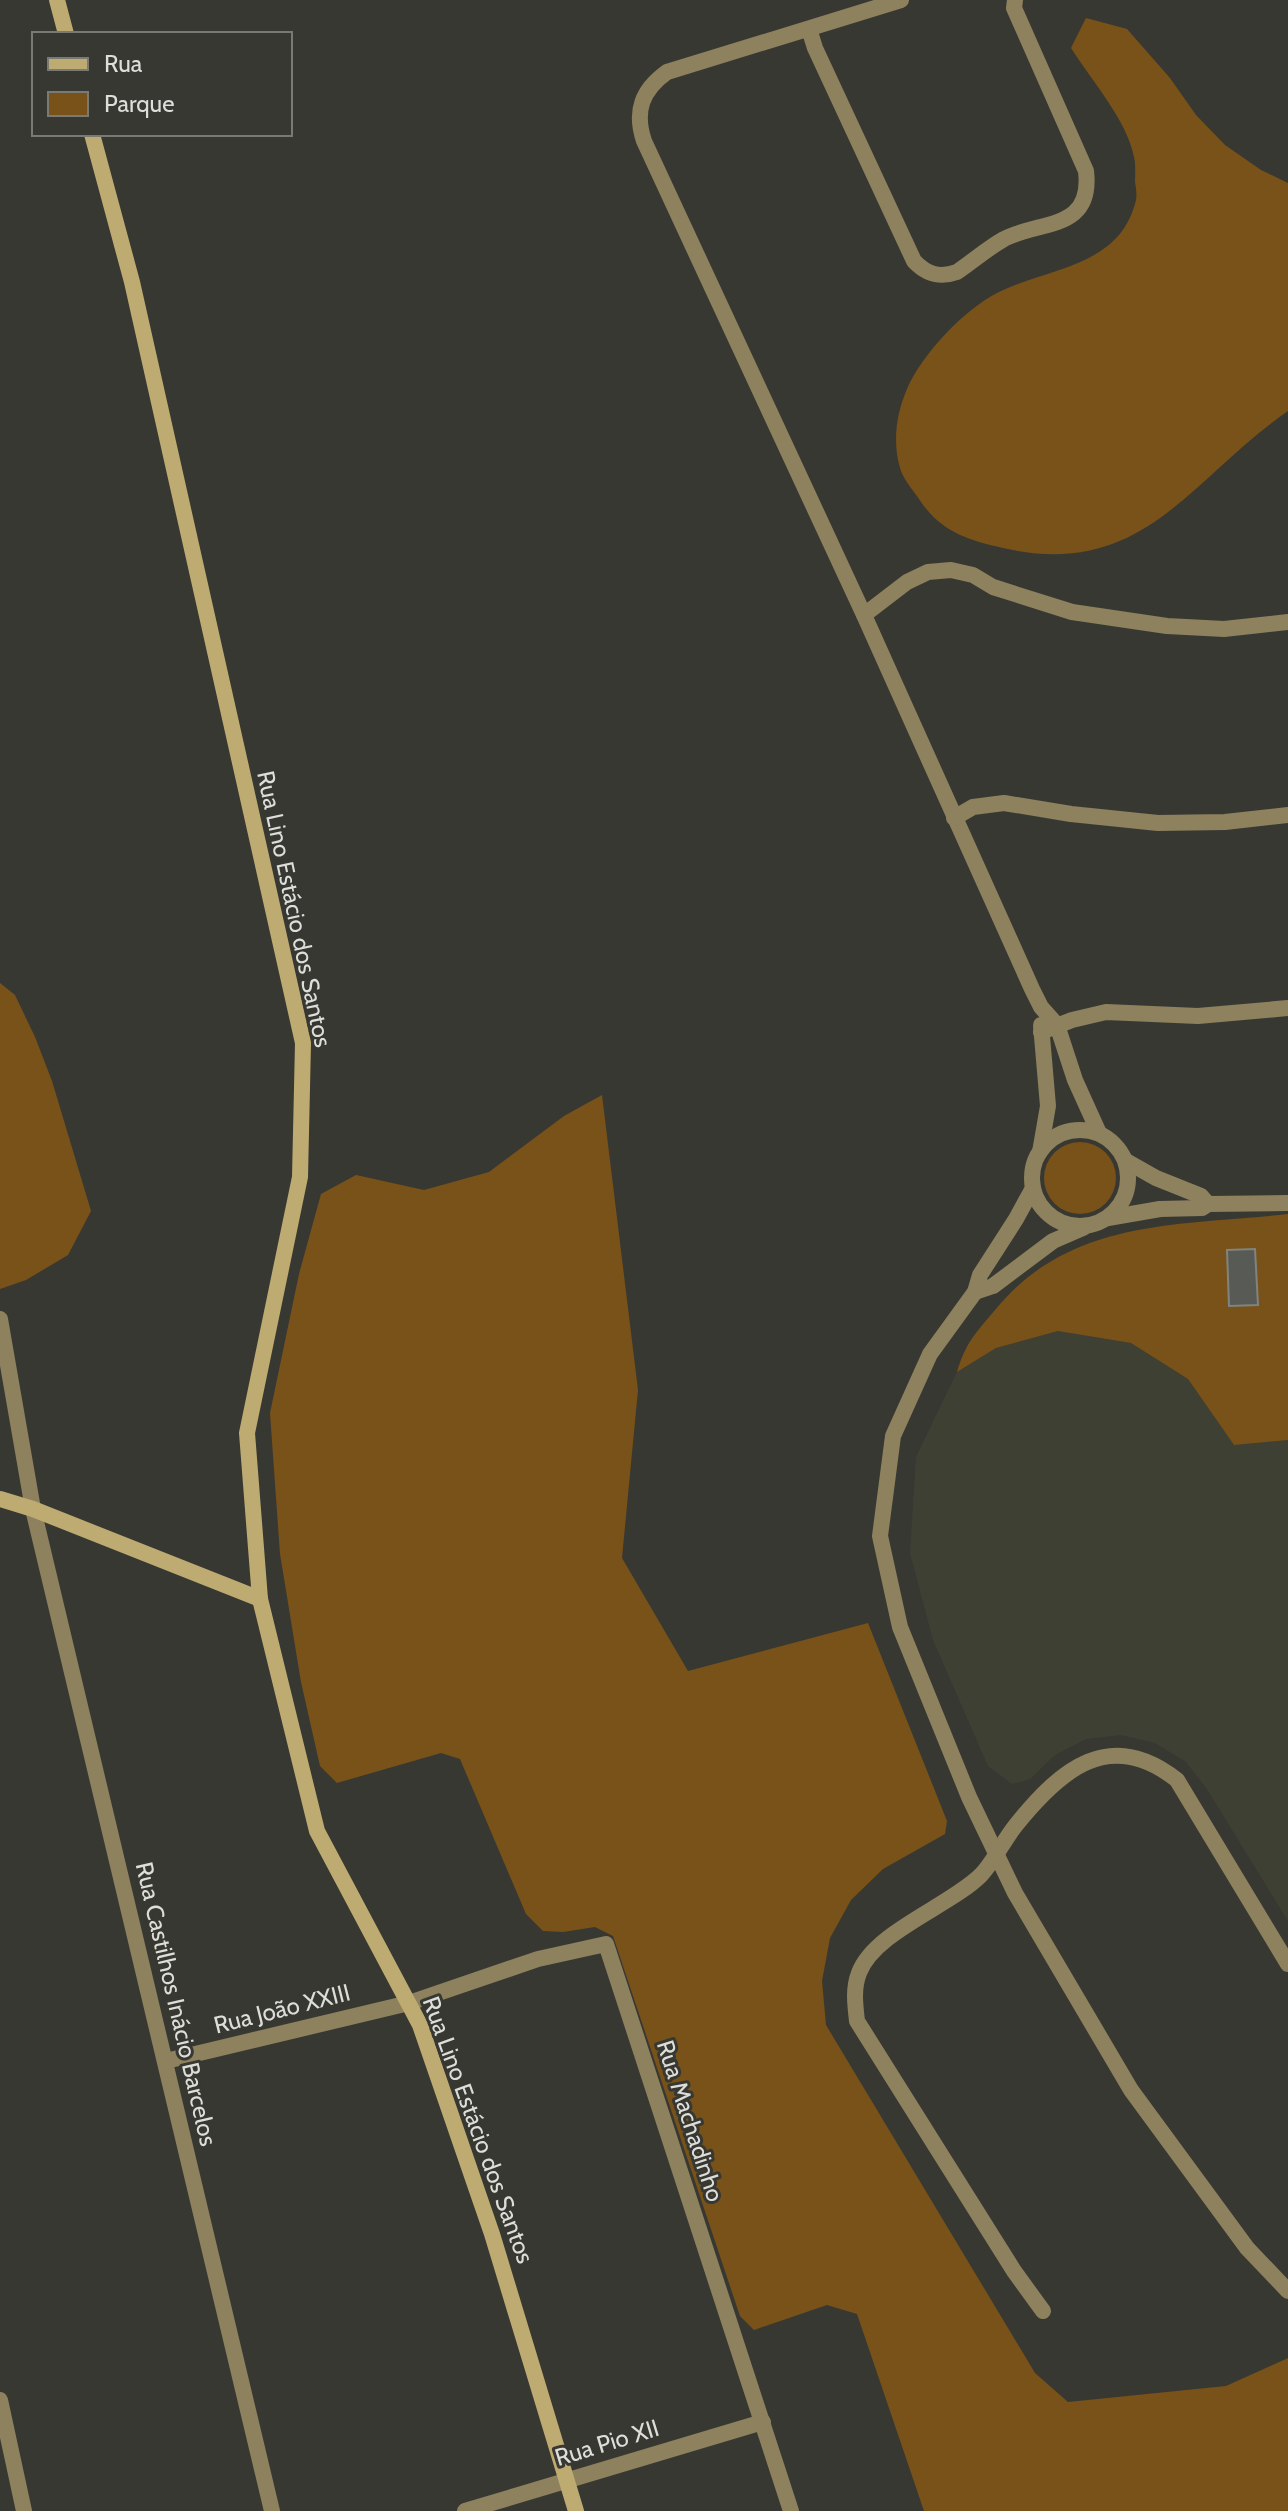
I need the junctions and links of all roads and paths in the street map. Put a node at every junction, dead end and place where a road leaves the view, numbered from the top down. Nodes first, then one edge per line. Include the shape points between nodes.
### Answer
1 (57, 0) edge
2 (901, 0) edge
3 (1015, 0) edge
4 (809, 29) junction
5 (65, 32) edge
6 (93, 136) edge
7 (864, 615) junction
8 (1288, 622) edge
9 (1288, 815) edge
10 (954, 818) junction
11 (1288, 1008) edge
12 (1049, 1029) junction
13 (1099, 1133) junction
14 (1040, 1152) junction
15 (1126, 1161) junction
16 (1033, 1188) junction
17 (1288, 1203) edge
18 (1208, 1204) junction
19 (1108, 1218) junction
20 (1085, 1226) junction
21 (975, 1292) junction
22 (0, 1319) edge
23 (0, 1499) edge
24 (33, 1509) junction
25 (260, 1599) junction
26 (997, 1855) junction
27 (1288, 1964) edge
28 (409, 2003) junction
29 (166, 2061) junction
30 (1288, 2291) edge
31 (1043, 2311) dead end
32 (0, 2400) edge
33 (763, 2422) junction
34 (567, 2480) junction
35 (24, 2511) edge
36 (272, 2511) edge
37 (465, 2511) edge
38 (576, 2511) edge
39 (791, 2511) edge

1 - 5 main road
2 - 4 street
3 - 4 street via 1086,171 1085,195 1062,222 1006,238 948,275 929,273 914,261
4 - 7 street via 667,72 644,94 639,125
6 - 25 main road, Rua Lino Estácio dos Santos via 132,282 303,1043 300,1177 247,1433
7 - 8 street via 907,582 928,572 951,570 1072,612 1210,628
7 - 10 street
9 - 10 street via 1158,823 1004,803 973,807
10 - 12 street
11 - 12 street via 1198,1016 1106,1012
12 - 13 street
12 - 14 street via 1048,1106
13 - 14 street via 1073,1130
13 - 15 street
14 - 16 street
15 - 18 street
15 - 19 street via 1128,1186
16 - 20 street via 1051,1217
16 - 21 street
17 - 18 street
18 - 19 street
19 - 20 street
20 - 21 street via 1053,1241 993,1286
21 - 26 street via 930,1354 893,1436 880,1536 900,1627
22 - 24 street, Rua Castilhos Inácio Barcelos
23 - 24 main road
24 - 25 main road
24 - 29 street, Rua Castilhos Inácio Barcelos
25 - 28 main road, Rua Lino Estácio dos Santos via 317,1831
26 - 27 street via 1014,1827 1064,1775 1085,1761 1134,1756 1158,1765 1192,1800
26 - 30 street via 1131,2090 1247,2248
26 - 31 street via 978,1877 871,1952 859,1973 855,2009 857,2021
28 - 29 street, Rua João XXIII
28 - 33 street, Rua Machadinho via 538,1959 606,1944
28 - 34 main road, Rua Lino Estácio dos Santos via 492,2234
29 - 36 street, Rua Castilhos Inácio Barcelos
32 - 35 street
33 - 34 street, Rua Pio XII
33 - 39 street, Rua Machadinho
34 - 37 street, Rua Pio XII
34 - 38 main road, Rua Lino Estácio dos Santos

